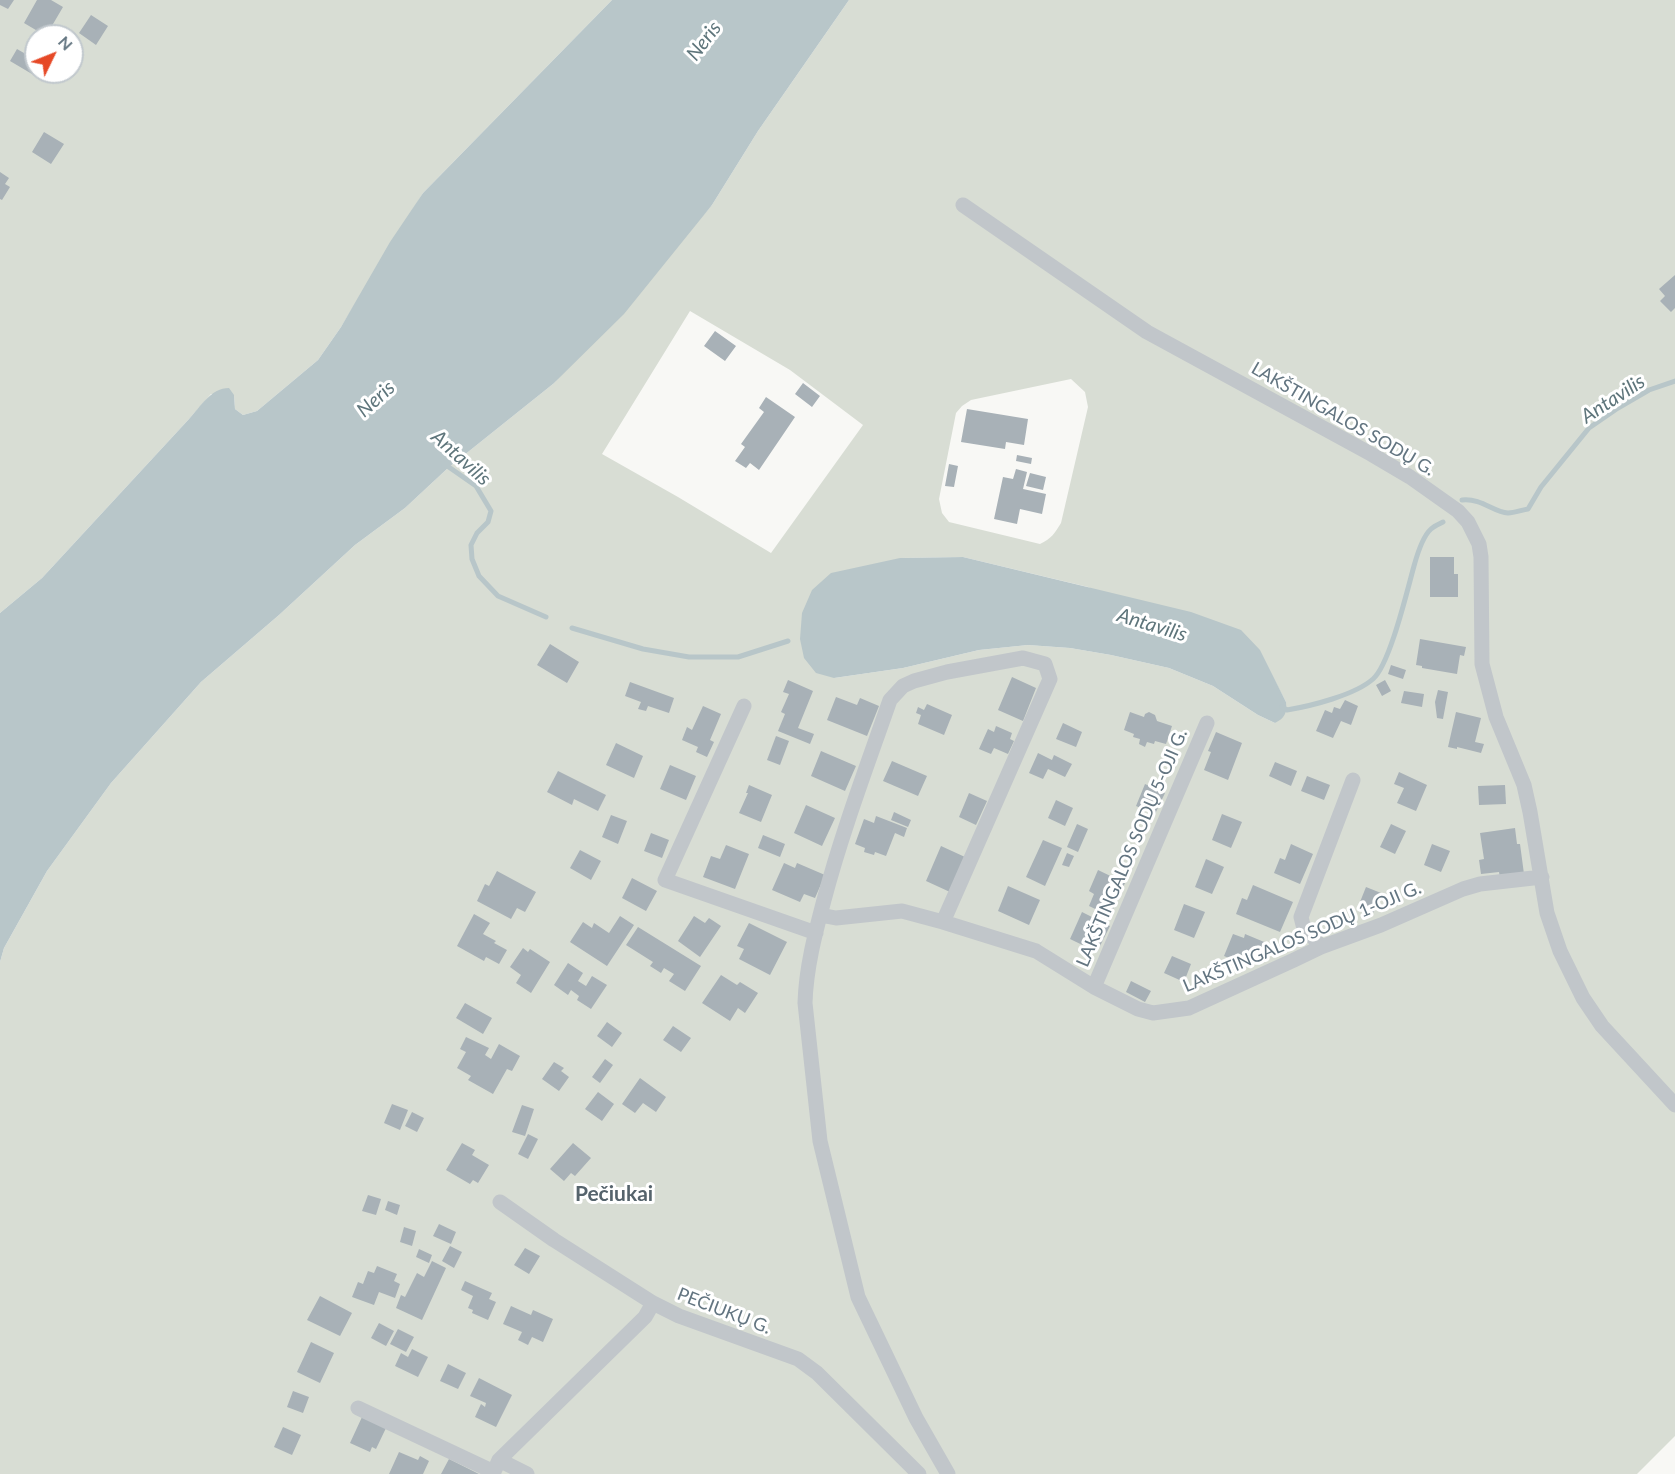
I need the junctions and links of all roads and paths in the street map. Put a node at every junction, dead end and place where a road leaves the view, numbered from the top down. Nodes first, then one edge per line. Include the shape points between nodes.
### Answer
1 (963, 205) dead end
2 (744, 706) dead end
3 (1207, 723) dead end
4 (1353, 780) dead end
5 (1542, 877) junction
6 (820, 915) junction
7 (944, 922) junction
8 (816, 933) junction
9 (1321, 946) junction
10 (1094, 987) junction
11 (1675, 1105) edge
12 (500, 1202) dead end
13 (653, 1303) junction
14 (358, 1408) dead end
15 (495, 1469) edge
16 (528, 1474) edge
17 (919, 1474) edge
18 (948, 1474) edge

1 - 5 street, LAKŠTINGALOS SODŲ G. via 1148,332 1371,454 1458,511 1479,544 1482,664 1496,717 1524,785
2 - 8 street via 665,880
3 - 10 street, LAKŠTINGALOS SODŲ 5-OJI G.
4 - 9 street via 1301,917
5 - 9 street, LAKŠTINGALOS SODŲ 1-OJI G. via 1463,889
5 - 11 street, LAKŠTINGALOS SODŲ G. via 1547,913 1583,998 1602,1026
6 - 7 street, LAKŠTINGALOS SODŲ 1-OJI G. via 836,918 902,911
6 - 7 street via 836,854 895,693 914,681 947,672 1023,658 1045,664 1050,680
6 - 8 street
7 - 10 street, LAKŠTINGALOS SODŲ 1-OJI G. via 1036,951
8 - 18 street via 805,1003 820,1141 858,1297 916,1418
9 - 10 street, LAKŠTINGALOS SODŲ 1-OJI G. via 1189,1008 1153,1013
12 - 13 street, PEČIUKŲ G.
13 - 15 street via 645,1317
13 - 17 street, PEČIUKŲ G. via 798,1359 818,1373
14 - 15 street
15 - 16 street

